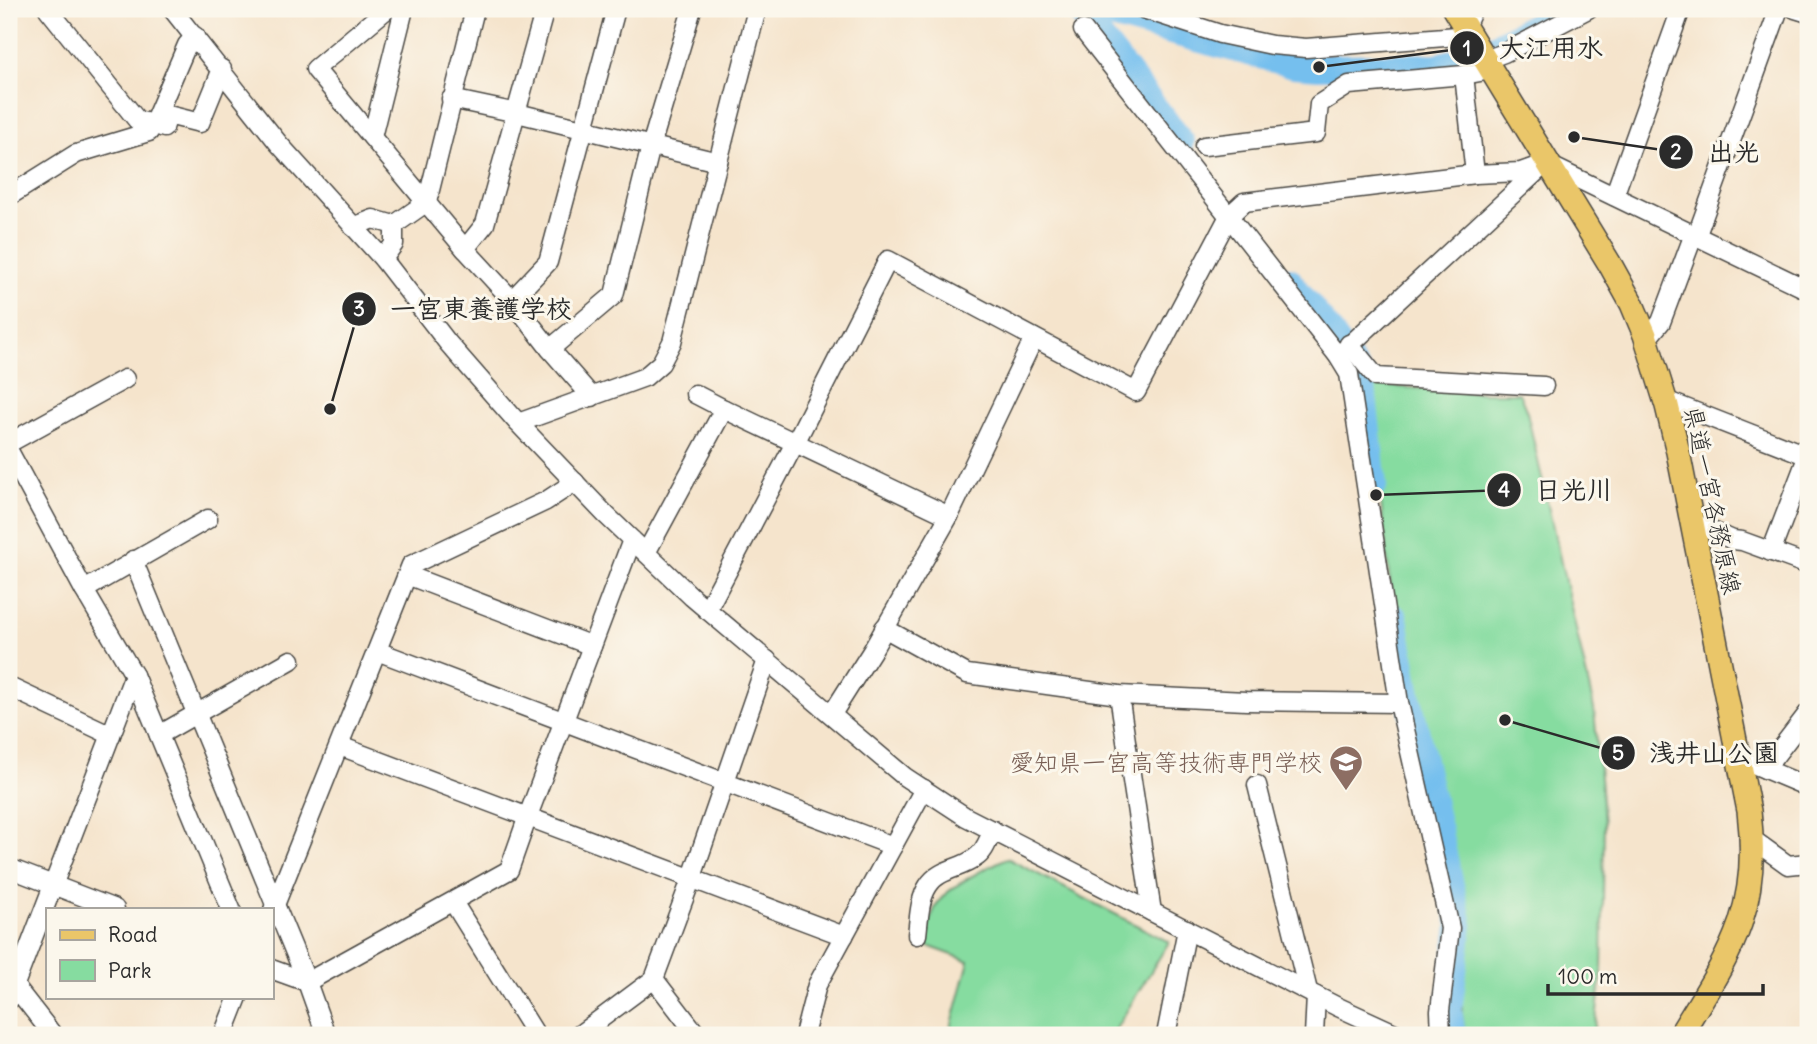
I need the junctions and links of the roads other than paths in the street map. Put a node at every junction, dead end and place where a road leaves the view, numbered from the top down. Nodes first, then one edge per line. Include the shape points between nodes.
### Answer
1 (48, 9) edge
2 (387, 9) edge
3 (404, 9) edge
4 (475, 9) edge
5 (545, 9) edge
6 (616, 9) edge
7 (692, 9) edge
8 (757, 9) edge
9 (1143, 9) edge
10 (1588, 9) edge
11 (1681, 9) edge
12 (1779, 9) edge
13 (1795, 9) edge
14 (176, 13) edge
15 (1808, 13) edge
16 (1467, 24) edge
17 (1083, 30) dead end
18 (195, 36) junction
19 (1487, 63) junction
20 (222, 69) junction
21 (1464, 75) junction
22 (452, 99) junction
23 (517, 113) junction
24 (153, 124) junction
25 (584, 130) junction
26 (373, 137) junction
27 (651, 146) junction
28 (1204, 146) dead end
29 (718, 162) junction
30 (1546, 163) junction
31 (1475, 174) junction
32 (17, 191) edge
33 (1614, 195) junction
34 (427, 202) junction
35 (1229, 216) junction
36 (394, 225) junction
37 (353, 227) junction
38 (1694, 234) junction
39 (465, 249) junction
40 (383, 259) junction
41 (1808, 290) edge
42 (512, 300) junction
43 (1645, 335) junction
44 (1034, 338) junction
45 (550, 349) junction
46 (1343, 350) junction
47 (125, 379) dead end
48 (1544, 386) dead end
49 (695, 394) dead end
50 (592, 397) junction
51 (1665, 400) junction
52 (724, 409) junction
53 (518, 423) junction
54 (9, 443) edge
55 (795, 443) junction
56 (9, 451) edge
57 (1808, 456) edge
58 (575, 482) junction
59 (948, 516) junction
60 (208, 519) dead end
61 (1692, 522) junction
62 (632, 540) junction
63 (1771, 552) junction
64 (646, 553) junction
65 (133, 560) junction
66 (1808, 565) edge
67 (407, 575) junction
68 (84, 590) junction
69 (707, 610) junction
70 (884, 628) junction
71 (592, 646) junction
72 (377, 651) junction
73 (290, 660) dead end
74 (773, 665) junction
75 (134, 675) junction
76 (9, 688) edge
77 (1119, 695) junction
78 (1399, 703) junction
79 (197, 713) junction
80 (1808, 713) edge
81 (832, 714) junction
82 (562, 722) junction
83 (111, 735) junction
84 (159, 735) junction
85 (340, 746) junction
86 (1738, 758) junction
87 (1765, 769) junction
88 (725, 784) junction
89 (1257, 785) dead end
90 (1808, 787) edge
91 (924, 789) junction
92 (528, 816) junction
93 (993, 830) junction
94 (1752, 839) junction
95 (893, 846) junction
96 (1808, 863) edge
97 (9, 868) edge
98 (692, 877) junction
99 (52, 885) junction
100 (453, 902) junction
101 (112, 908) edge
102 (231, 908) edge
103 (272, 908) edge
104 (273, 910) edge
105 (1152, 912) junction
106 (1187, 929) junction
107 (917, 934) dead end
108 (844, 936) junction
109 (273, 970) edge
110 (654, 979) junction
111 (307, 982) junction
112 (11, 988) edge
113 (1312, 994) junction
114 (238, 998) edge
115 (54, 1035) edge
116 (223, 1035) edge
117 (326, 1035) edge
118 (536, 1035) edge
119 (579, 1035) edge
120 (697, 1035) edge
121 (804, 1035) edge
122 (1166, 1035) edge
123 (1314, 1035) edge
124 (1399, 1035) edge
125 (1441, 1035) edge
126 (1680, 1035) edge

1 - 24 street via 137,120
2 - 26 street via 315,69
3 - 26 street
4 - 22 street
5 - 23 street
6 - 25 street
7 - 27 street
8 - 29 street
9 - 16 street via 1220,34 1306,48
10 - 19 street
11 - 33 street
12 - 38 street
13 - 15 street
14 - 18 street
16 - 19 main road, 県道一宮各務原線
17 - 35 street
18 - 20 street
18 - 24 street
19 - 21 street
19 - 30 main road, 県道一宮各務原線
20 - 24 street via 200,123 169,115 164,128
20 - 37 street via 279,144
21 - 28 street via 1349,85 1319,104 1316,133
21 - 31 street
22 - 23 street
22 - 34 street
23 - 25 street
23 - 39 street via 485,224
24 - 32 street via 149,132 76,154
25 - 27 street
25 - 42 street via 548,262
26 - 34 street
27 - 29 street
27 - 45 street via 614,295
29 - 50 street via 673,342 661,363 645,377
30 - 31 street via 1521,172
30 - 33 street
30 - 43 main road, 県道一宮各務原線 via 1611,266
30 - 46 street
31 - 35 street via 1254,200 1244,202
33 - 38 street
34 - 36 street
34 - 39 street
35 - 44 street via 1136,392
35 - 46 street
36 - 37 street via 373,219
36 - 40 street via 394,244
37 - 40 street
38 - 41 street
38 - 43 street via 1661,322
39 - 42 street
40 - 53 street
42 - 45 street
43 - 51 main road, 県道一宮各務原線
44 - 55 street via 888,260
44 - 59 street
45 - 50 street
46 - 48 street via 1376,377
46 - 78 street
47 - 54 street
49 - 52 street
50 - 53 street
51 - 57 street
51 - 61 main road, 県道一宮各務原線
52 - 55 street
52 - 64 street
53 - 58 street
55 - 59 street
55 - 69 street
56 - 68 street
57 - 63 street
58 - 62 street
58 - 67 street via 546,501 411,565
59 - 70 street
60 - 65 street
61 - 63 street
61 - 86 main road, 県道一宮各務原線
62 - 64 street
62 - 71 street
63 - 66 street
64 - 69 street
65 - 68 street
65 - 79 street
67 - 71 street
67 - 72 street
68 - 75 street
69 - 74 street
70 - 77 street via 967,674
70 - 81 street
71 - 82 street
72 - 82 street
72 - 85 street
73 - 79 street
74 - 81 street
74 - 88 street
75 - 83 street
75 - 84 street
76 - 83 street
77 - 78 street
77 - 105 street
78 - 125 street via 1450,928
79 - 84 street
79 - 103 street
80 - 87 street
81 - 91 street
82 - 88 street
82 - 92 street
83 - 99 street
84 - 102 street
85 - 92 street
85 - 104 street
86 - 87 street
86 - 94 main road, 県道一宮各務原線
87 - 90 street
88 - 95 street
88 - 98 street
89 - 113 street
91 - 93 street
91 - 95 street
92 - 98 street
92 - 100 street via 509,870
93 - 105 street
93 - 107 street via 975,859 929,883
94 - 96 street via 1788,865
94 - 126 main road, 県道一宮各務原線 via 1750,894 1744,918 1719,971
95 - 108 street
97 - 99 street
98 - 108 street
98 - 110 street
99 - 101 street
99 - 112 street
100 - 111 street
100 - 118 street
104 - 111 street
105 - 106 street
106 - 113 street
106 - 122 street
108 - 121 street via 817,985
109 - 111 street
110 - 119 street
110 - 120 street
111 - 117 street
112 - 115 street
113 - 123 street
113 - 124 street
114 - 116 street

